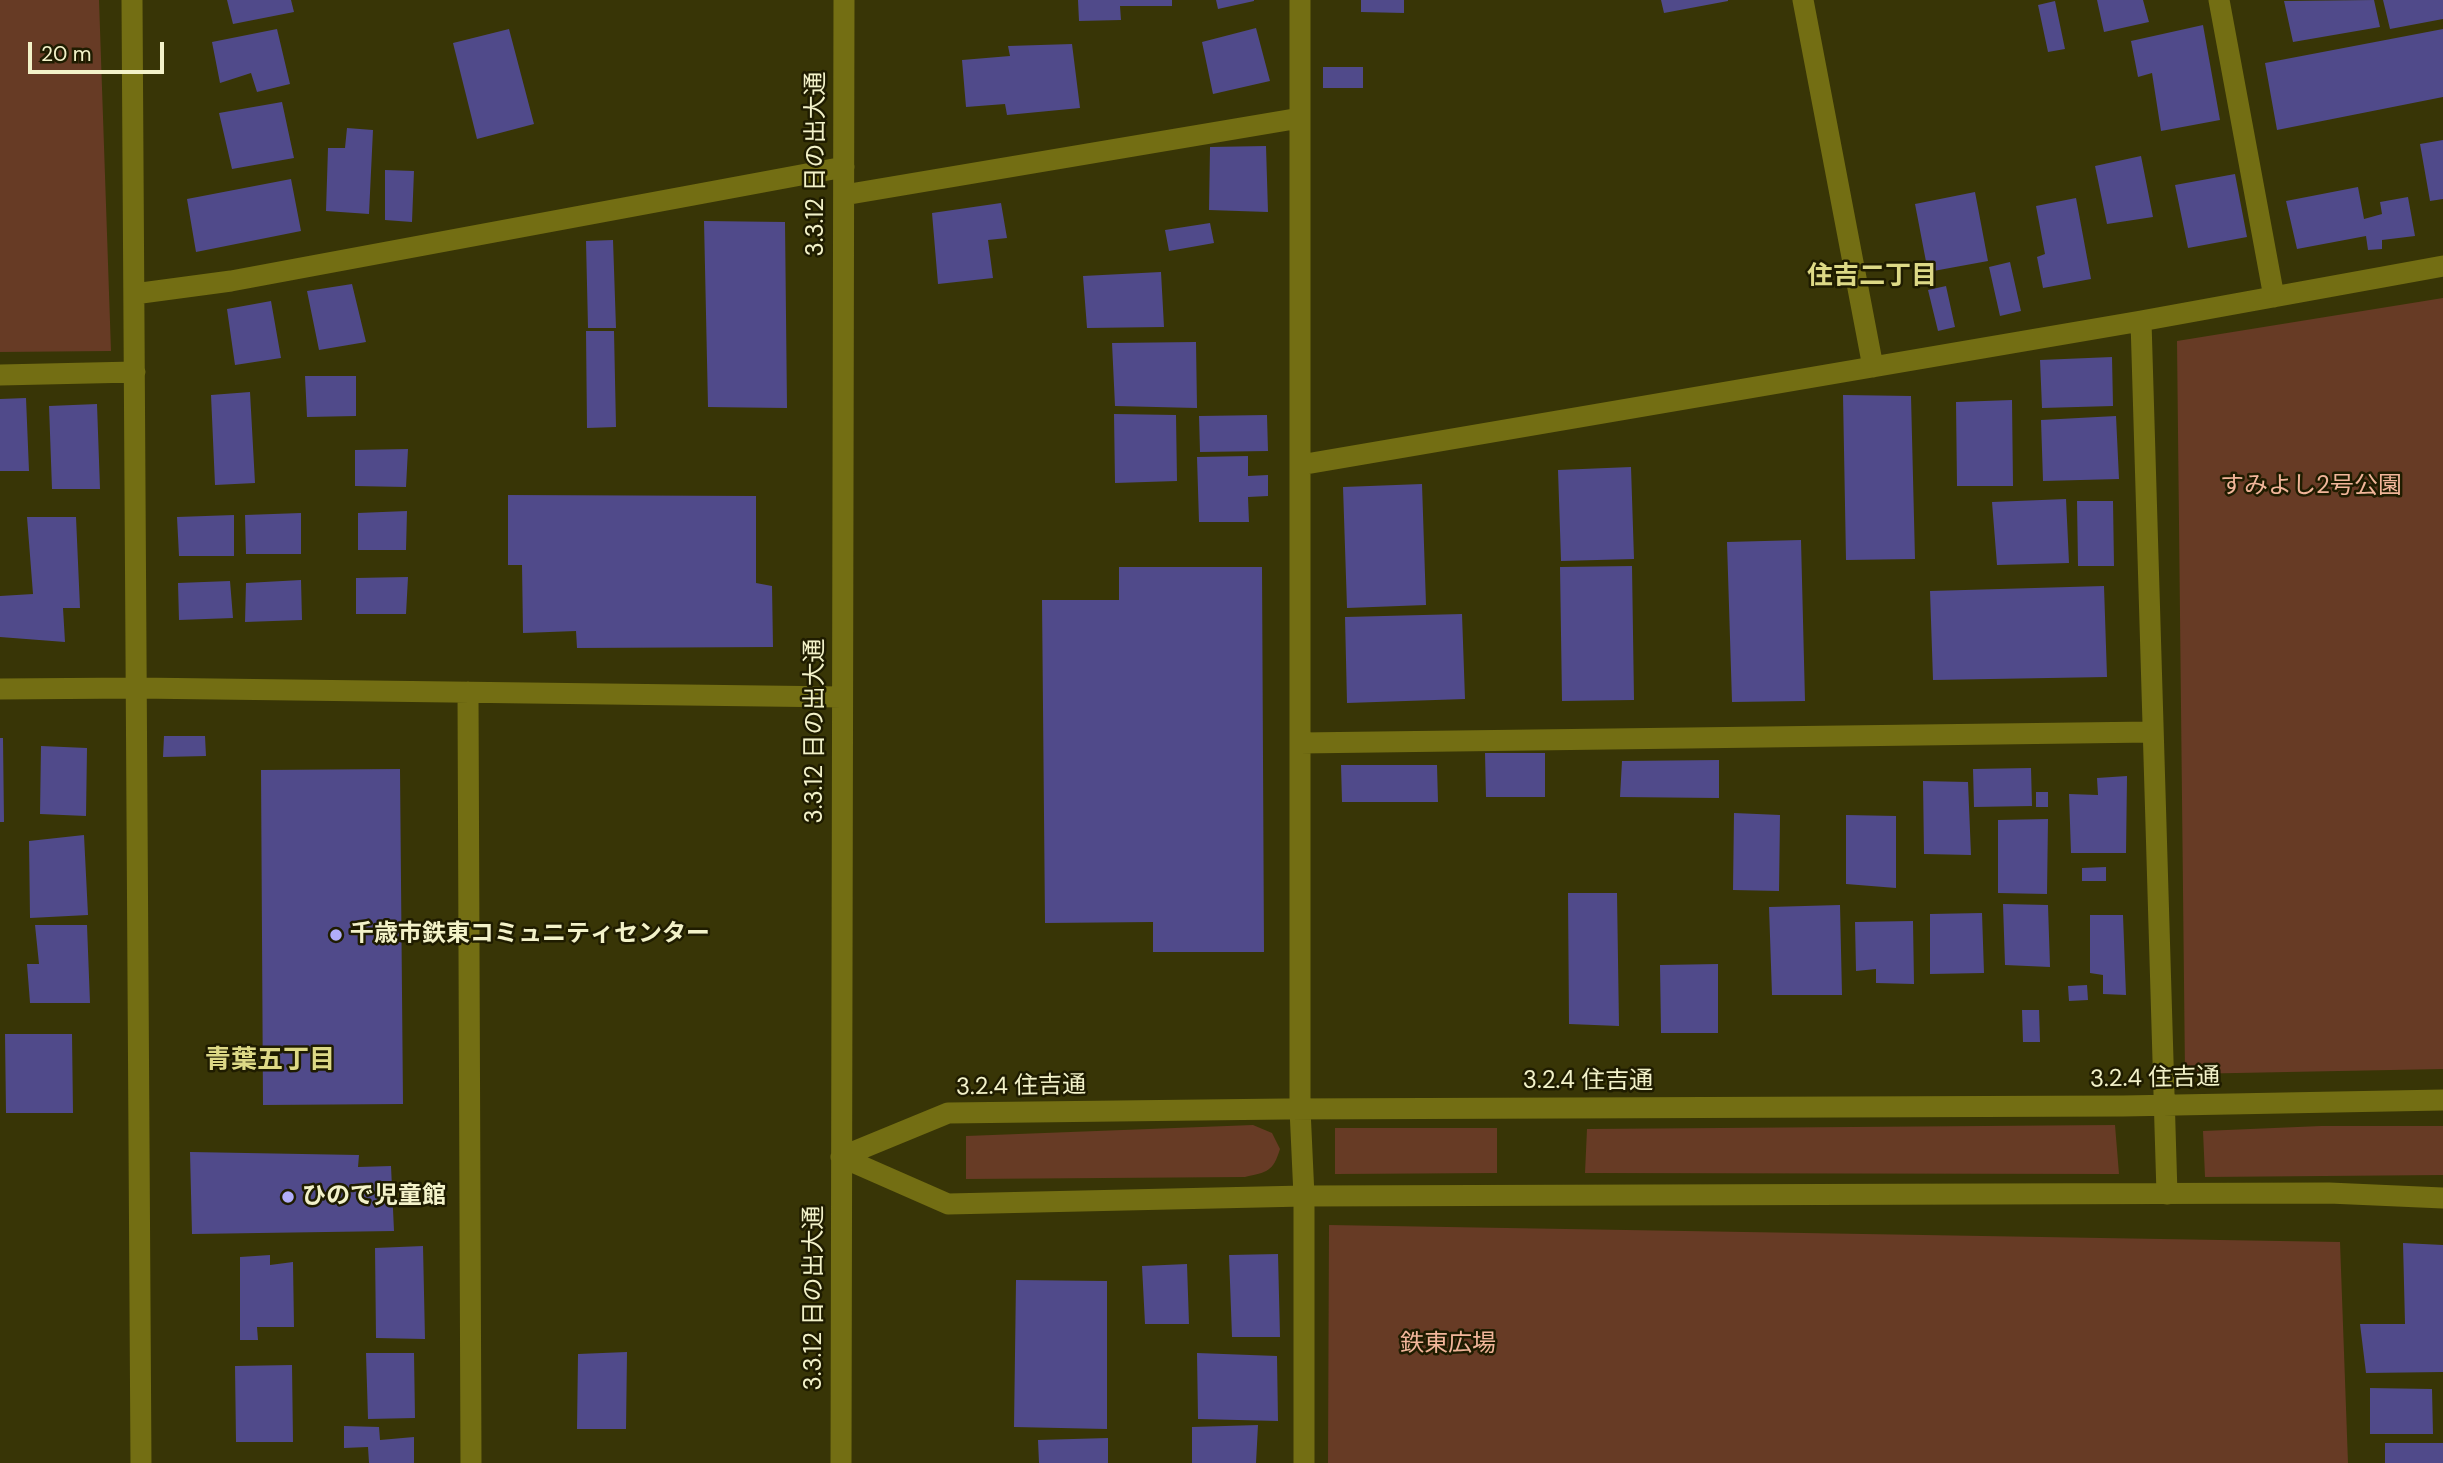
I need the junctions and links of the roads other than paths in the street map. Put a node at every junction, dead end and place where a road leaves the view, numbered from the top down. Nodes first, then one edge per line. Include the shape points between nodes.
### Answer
1 (132, 0) edge
2 (844, 0) edge
3 (1300, 0) edge
4 (1804, 0) edge
5 (2219, 0) edge
6 (1300, 118) junction
7 (844, 167) junction
8 (844, 195) junction
9 (2443, 266) edge
10 (134, 294) junction
11 (2274, 296) junction
12 (2141, 321) junction
13 (1873, 367) junction
14 (135, 372) junction
15 (0, 374) edge
16 (1300, 465) junction
17 (137, 688) junction
18 (0, 689) edge
19 (468, 692) junction
20 (842, 697) junction
21 (2152, 732) junction
22 (1300, 743) junction
23 (2443, 1100) edge
24 (2164, 1105) junction
25 (1300, 1109) junction
26 (841, 1157) junction
27 (2167, 1194) junction
28 (1304, 1196) junction
29 (2443, 1198) edge
30 (141, 1463) edge
31 (471, 1463) edge
32 (841, 1463) edge
33 (1304, 1463) edge

1 - 10 street
2 - 7 street, 3.3.12 日の出大通
3 - 6 street
4 - 13 street
5 - 11 street
6 - 8 street
6 - 16 street
7 - 8 street, 3.3.12 日の出大通
7 - 10 street via 231,281
8 - 20 street, 3.3.12 日の出大通
9 - 11 street
10 - 14 street
11 - 12 street
12 - 13 street
12 - 21 street
13 - 16 street
14 - 15 street
14 - 17 street
16 - 22 street
17 - 18 street
17 - 19 street
17 - 30 street
19 - 20 street
19 - 31 street
20 - 26 street, 3.3.12 日の出大通
21 - 22 street
21 - 24 street
22 - 25 street
23 - 24 street, 3.2.4 住吉通
24 - 25 street, 3.2.4 住吉通
24 - 27 street
25 - 26 street, 3.2.4 住吉通 via 947,1113
25 - 28 street
26 - 28 street via 948,1203
26 - 32 street, 3.3.12 日の出大通
27 - 28 street
27 - 29 street
28 - 33 street

